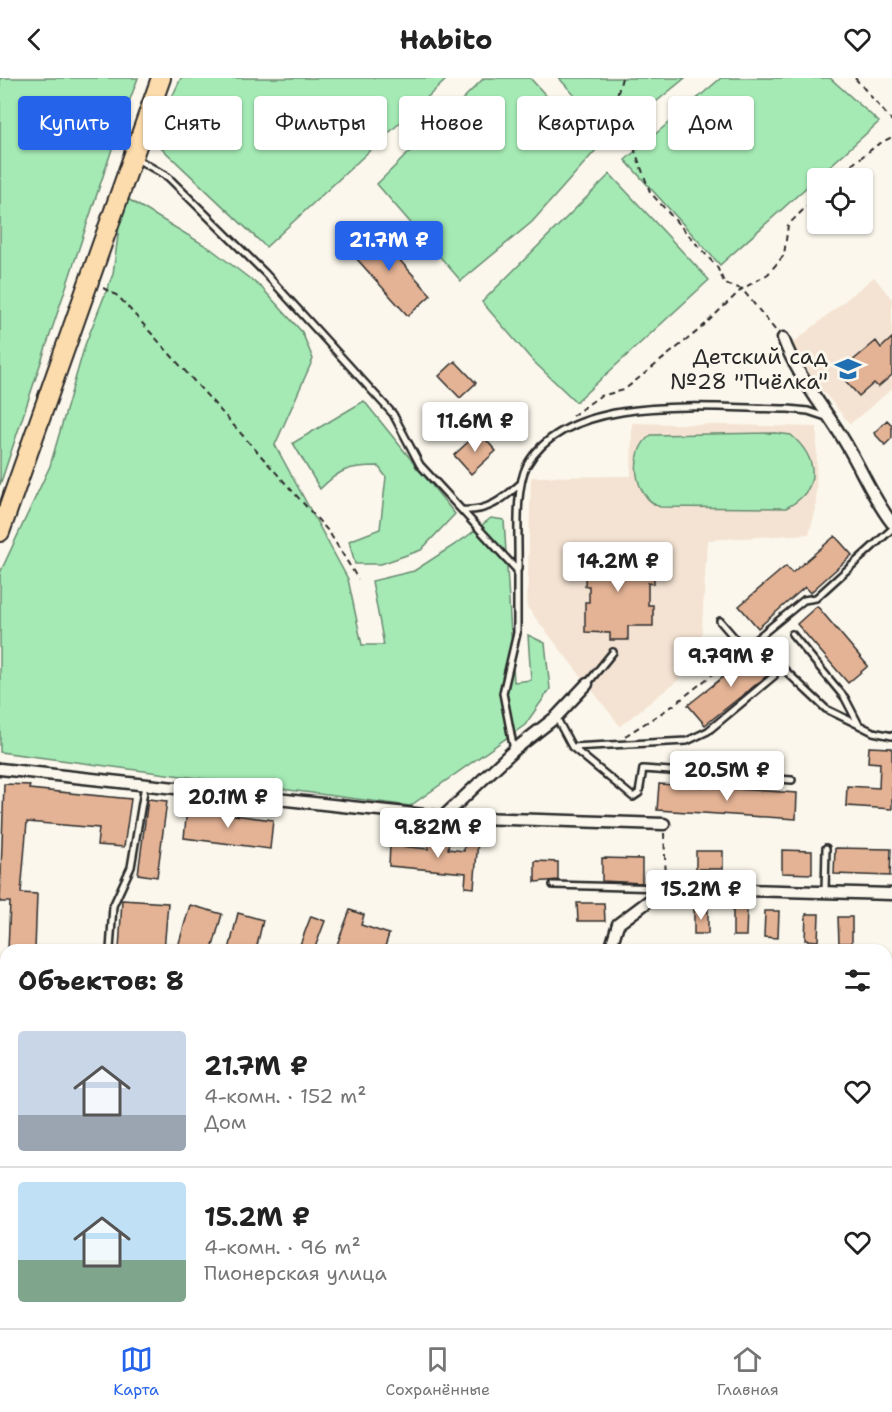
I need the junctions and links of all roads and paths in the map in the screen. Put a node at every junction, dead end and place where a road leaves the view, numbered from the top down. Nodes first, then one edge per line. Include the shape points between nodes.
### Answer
1 (161, 78) edge
2 (622, 78) edge
3 (855, 78) edge
4 (892, 121) edge
5 (892, 137) edge
6 (133, 156) junction
7 (848, 168) edge
8 (807, 206) edge
9 (90, 280) junction
10 (742, 289) junction
11 (783, 338) joint
12 (830, 419) junction
13 (561, 431) junction
14 (521, 483) junction
15 (462, 510) junction
16 (892, 523) edge
17 (892, 529) edge
18 (0, 532) edge
19 (518, 570) junction
20 (358, 579) dead end
21 (720, 621) dead end
22 (792, 634) dead end
23 (754, 641) junction
24 (744, 649) junction
25 (613, 652) dead end
26 (774, 676) dead end
27 (587, 684) joint
28 (556, 717) junction
29 (859, 725) junction
30 (892, 736) edge
31 (603, 744) junction
32 (572, 747) junction
33 (514, 750) junction
34 (0, 769) edge
35 (792, 780) dead end
36 (145, 785) junction
37 (443, 817) junction
38 (664, 824) joint
39 (826, 848) dead end
40 (554, 885) dead end
41 (666, 888) junction
42 (825, 893) junction
43 (892, 894) edge
44 (110, 944) edge
45 (612, 944) edge

1 - 6 main road
2 - 10 path via 616,99 650,192 717,267 725,284
3 - 4 path
5 - 7 path
6 - 9 main road
6 - 15 lane via 168,177 264,273 393,414 420,465
8 - 10 path via 788,225 784,255 768,274
9 - 18 main road
9 - 20 path via 118,296 228,418 329,532
10 - 11 path
10 - 13 path via 699,330 624,390 592,401 577,411
11 - 12 street via 791,362
12 - 13 lane via 788,409 651,408 618,411
12 - 16 street
13 - 14 lane via 528,465
14 - 15 lane via 500,502 474,511
14 - 19 lane
15 - 19 lane
17 - 23 lane via 816,598 804,600
19 - 33 lane via 517,633 503,693
21 - 24 lane
22 - 29 lane via 845,698
23 - 24 lane
23 - 29 lane via 826,709
24 - 31 path via 639,729
25 - 27 lane
26 - 31 lane via 708,731 687,741
27 - 28 street
28 - 32 lane
28 - 33 street
29 - 30 lane
31 - 32 lane
32 - 35 lane via 633,797 639,793 644,769
33 - 37 street
34 - 36 street
36 - 37 street
36 - 44 lane via 130,867 112,906
37 - 38 street
38 - 41 path
39 - 42 lane
40 - 41 lane
41 - 42 street
41 - 45 street via 618,924
42 - 43 street

